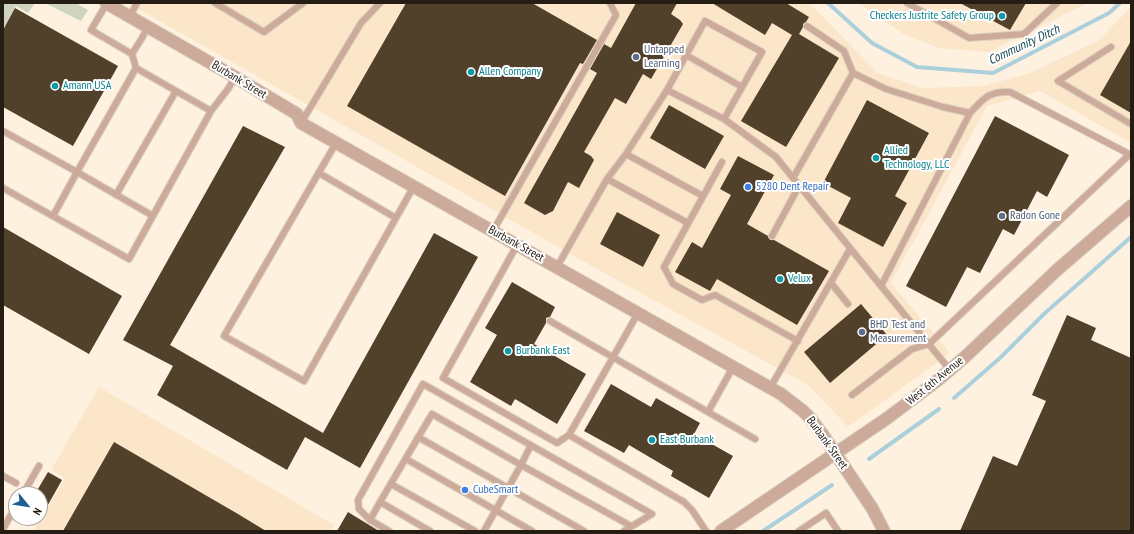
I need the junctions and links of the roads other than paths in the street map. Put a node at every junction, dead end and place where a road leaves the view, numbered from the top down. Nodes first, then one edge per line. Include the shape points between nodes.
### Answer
1 (107, 3) edge
2 (136, 3) edge
3 (303, 3) edge
4 (380, 3) edge
5 (610, 3) edge
6 (907, 3) edge
7 (1057, 3) edge
8 (217, 4) edge
9 (130, 16) junction
10 (148, 26) junction
11 (807, 26) dead end
12 (1110, 47) dead end
13 (132, 54) junction
14 (686, 55) junction
15 (136, 68) junction
16 (854, 73) junction
17 (235, 77) junction
18 (742, 87) junction
19 (667, 90) junction
20 (176, 91) junction
21 (211, 112) junction
22 (970, 113) junction
23 (724, 120) junction
24 (301, 122) junction
25 (1131, 124) edge
26 (3, 131) edge
27 (336, 143) junction
28 (626, 154) junction
29 (1130, 154) edge
30 (722, 162) dead end
31 (77, 172) junction
32 (319, 173) junction
33 (793, 178) junction
34 (607, 179) junction
35 (414, 186) junction
36 (799, 186) junction
37 (3, 188) edge
38 (116, 195) junction
39 (703, 196) junction
40 (1131, 206) edge
41 (53, 216) junction
42 (153, 216) junction
43 (396, 218) junction
44 (688, 223) junction
45 (493, 231) junction
46 (772, 236) dead end
47 (517, 245) junction
48 (850, 249) junction
49 (556, 267) junction
50 (831, 283) junction
51 (881, 286) junction
52 (848, 304) dead end
53 (638, 313) junction
54 (550, 321) dead end
55 (798, 341) junction
56 (928, 344) junction
57 (613, 358) junction
58 (733, 367) junction
59 (950, 370) junction
60 (770, 388) junction
61 (852, 395) dead end
62 (708, 412) junction
63 (568, 435) junction
64 (418, 437) junction
65 (756, 439) dead end
66 (531, 445) junction
67 (836, 454) junction
68 (406, 459) junction
69 (520, 465) junction
70 (39, 466) dead end
71 (3, 476) edge
72 (16, 483) dead end
73 (391, 484) junction
74 (28, 486) edge
75 (507, 488) junction
76 (380, 502) junction
77 (495, 510) junction
78 (8, 520) edge
79 (370, 520) junction
80 (631, 526) junction
81 (3, 529) edge
82 (389, 531) edge
83 (430, 531) edge
84 (475, 531) edge
85 (484, 531) edge
86 (532, 531) edge
87 (584, 531) edge
88 (624, 531) edge
89 (706, 531) edge
90 (721, 531) edge
91 (799, 531) edge
92 (838, 531) edge
93 (884, 531) edge

1 - 9 street, Burbank Street
1 - 13 lane via 91,30
2 - 9 lane
3 - 8 lane via 264,32
4 - 24 lane via 361,23
5 - 45 lane via 616,15
6 - 7 lane via 969,38 1024,34
9 - 10 street, Burbank Street
10 - 13 lane
10 - 17 street, Burbank Street
11 - 16 lane via 844,51
12 - 25 lane via 1058,81
13 - 15 lane
14 - 18 lane
14 - 18 lane via 705,21 762,52
14 - 19 lane
15 - 20 lane
15 - 31 lane
16 - 22 lane via 886,89
16 - 33 lane
17 - 21 lane
17 - 24 street, Burbank Street via 297,114
18 - 23 lane
19 - 23 lane
19 - 28 lane
20 - 21 lane
20 - 38 lane
21 - 42 lane
22 - 29 lane via 989,95 1010,92
22 - 51 lane
23 - 33 lane via 776,158
24 - 27 street, Burbank Street
26 - 31 lane
27 - 32 lane
27 - 35 street, Burbank Street
28 - 34 lane
28 - 39 lane
29 - 56 lane
30 - 39 lane
31 - 38 lane
31 - 41 lane
32 - 43 lane
32 - 43 lane via 224,336 304,381
33 - 36 lane
34 - 44 lane
34 - 49 lane
35 - 43 lane
35 - 45 street, Burbank Street
36 - 46 lane
36 - 48 lane
37 - 41 lane
38 - 42 lane
39 - 44 lane
40 - 59 street, West 6th Avenue via 1057,270
41 - 42 lane via 129,259
44 - 55 lane via 664,267 673,284 702,300 716,295
45 - 47 street, Burbank Street
47 - 49 street, Burbank Street
47 - 63 lane via 443,378 557,443
48 - 50 lane
48 - 51 lane
49 - 53 street, Burbank Street
50 - 52 lane
50 - 55 lane
51 - 56 lane
53 - 57 lane
53 - 58 street, Burbank Street
54 - 57 lane
55 - 60 lane
56 - 59 lane
56 - 61 lane via 912,349
57 - 62 lane
57 - 63 lane
58 - 60 street, Burbank Street
58 - 62 lane
59 - 67 street, West 6th Avenue
60 - 67 street, Burbank Street via 807,414
62 - 65 lane
63 - 89 lane via 684,502
64 - 68 lane
64 - 69 lane via 432,414
64 - 75 lane
66 - 69 lane
66 - 79 lane via 423,384 358,500 359,509
66 - 80 lane via 652,514
67 - 90 street, West 6th Avenue
67 - 93 street, Burbank Street
68 - 73 lane
68 - 77 lane
69 - 75 lane
69 - 80 lane
70 - 74 lane
71 - 72 lane
73 - 76 lane
73 - 84 lane
75 - 77 lane
75 - 87 lane
76 - 79 lane
76 - 83 lane
77 - 85 lane
77 - 86 lane
78 - 81 lane
79 - 82 lane
80 - 88 lane
91 - 92 lane via 826,513

